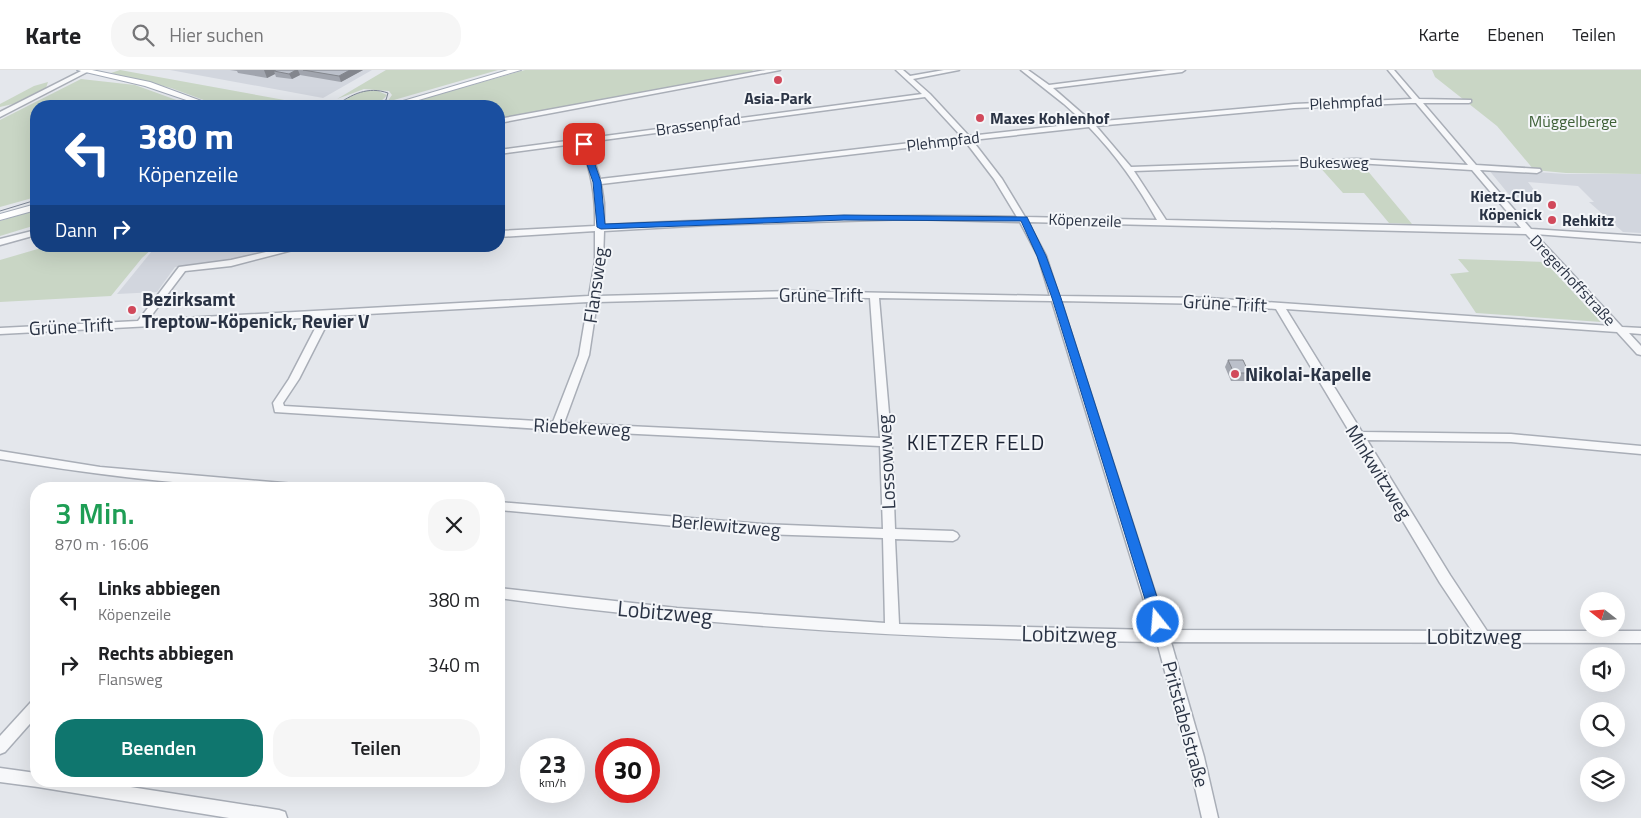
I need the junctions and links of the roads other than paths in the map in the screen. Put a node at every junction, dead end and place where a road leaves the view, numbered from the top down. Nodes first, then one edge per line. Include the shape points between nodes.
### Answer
1 (85, 70) edge
2 (517, 70) edge
3 (772, 70) edge
4 (899, 70) edge
5 (956, 70) edge
6 (1025, 70) edge
7 (1182, 70) edge
8 (1391, 70) edge
9 (908, 78) junction
10 (1048, 87) junction
11 (928, 95) junction
12 (194, 100) edge
13 (411, 100) edge
14 (1416, 100) junction
15 (1470, 101) dead end
16 (0, 115) edge
17 (505, 120) edge
18 (1093, 124) junction
19 (968, 138) junction
20 (582, 140) junction
21 (505, 151) edge
22 (1474, 167) junction
23 (1130, 169) junction
24 (1537, 171) dead end
25 (597, 182) junction
26 (30, 209) edge
27 (0, 217) edge
28 (1024, 218) junction
29 (1163, 223) junction
30 (601, 227) junction
31 (1527, 230) junction
32 (30, 234) edge
33 (505, 234) edge
34 (1641, 239) edge
35 (0, 242) edge
36 (279, 252) edge
37 (874, 296) junction
38 (1057, 298) junction
39 (594, 299) junction
40 (1279, 305) junction
41 (328, 313) junction
42 (142, 322) junction
43 (1619, 329) junction
44 (0, 331) edge
45 (1641, 331) edge
46 (1641, 352) edge
47 (557, 426) junction
48 (1357, 436) junction
49 (886, 442) junction
50 (1641, 450) edge
51 (0, 455) edge
52 (197, 482) edge
53 (505, 507) edge
54 (890, 534) junction
55 (953, 536) dead end
56 (505, 594) edge
57 (892, 629) junction
58 (1162, 636) junction
59 (1483, 636) junction
60 (1641, 637) edge
61 (30, 714) edge
62 (0, 746) edge
63 (0, 775) edge
64 (30, 779) edge
65 (80, 787) edge
66 (279, 818) edge
67 (1210, 818) edge

1 - 12 main road via 147,84
1 - 16 street
2 - 13 main road
3 - 17 street
4 - 9 street, Pritstabelstraße
5 - 9 street
6 - 10 street
7 - 10 street
8 - 14 street, Dregerhoffstraße
9 - 11 street, Pritstabelstraße
10 - 18 street
11 - 19 street, Pritstabelstraße
11 - 20 street, Brassenpfad
14 - 15 street, Plehmpfad
14 - 18 street, Plehmpfad via 1319,103
14 - 22 street, Dregerhoffstraße
18 - 19 street, Plehmpfad
18 - 23 street
19 - 25 street, Plehmpfad
19 - 28 street, Pritstabelstraße
20 - 21 street, Brassenpfad
20 - 25 street, Flansweg
22 - 23 street, Bukesweg via 1356,161
22 - 24 street, Bukesweg
22 - 31 street, Dregerhoffstraße
23 - 29 street
25 - 30 street, Flansweg
26 - 27 main road
28 - 29 street, Köpenzeile
28 - 30 street, Köpenzeile via 831,218
28 - 38 street, Pritstabelstraße
29 - 31 street, Köpenzeile
30 - 33 street, Köpenzeile
30 - 39 street, Flansweg
31 - 34 street, Köpenzeile
31 - 43 street, Dregerhoffstraße
32 - 35 street
36 - 42 street via 232,263 182,269
37 - 38 street, Grüne Trift
37 - 39 street, Grüne Trift
37 - 49 street, Lossowweg
38 - 40 street, Grüne Trift
38 - 58 street, Pritstabelstraße
39 - 41 street, Grüne Trift
39 - 47 street, Flansweg via 584,355
40 - 43 street, Grüne Trift
40 - 48 street, Minkwitzweg
41 - 42 street, Grüne Trift
41 - 47 street, Riebekeweg via 278,403 279,409
42 - 44 street, Grüne Trift
43 - 45 street, Grüne Trift
43 - 46 street, Dregerhoffstraße
47 - 49 street, Riebekeweg
48 - 50 street via 1520,439
48 - 59 street, Minkwitzweg via 1444,579
49 - 54 street, Lossowweg
51 - 52 street
53 - 54 street, Berlewitzweg via 762,529
54 - 55 street, Berlewitzweg
54 - 57 street, Lossowweg
56 - 57 street, Lobitzweg via 655,612
57 - 58 street, Lobitzweg
58 - 59 street, Lobitzweg
58 - 67 street, Pritstabelstraße
59 - 60 street, Lobitzweg
61 - 62 street
63 - 64 street
65 - 66 street

